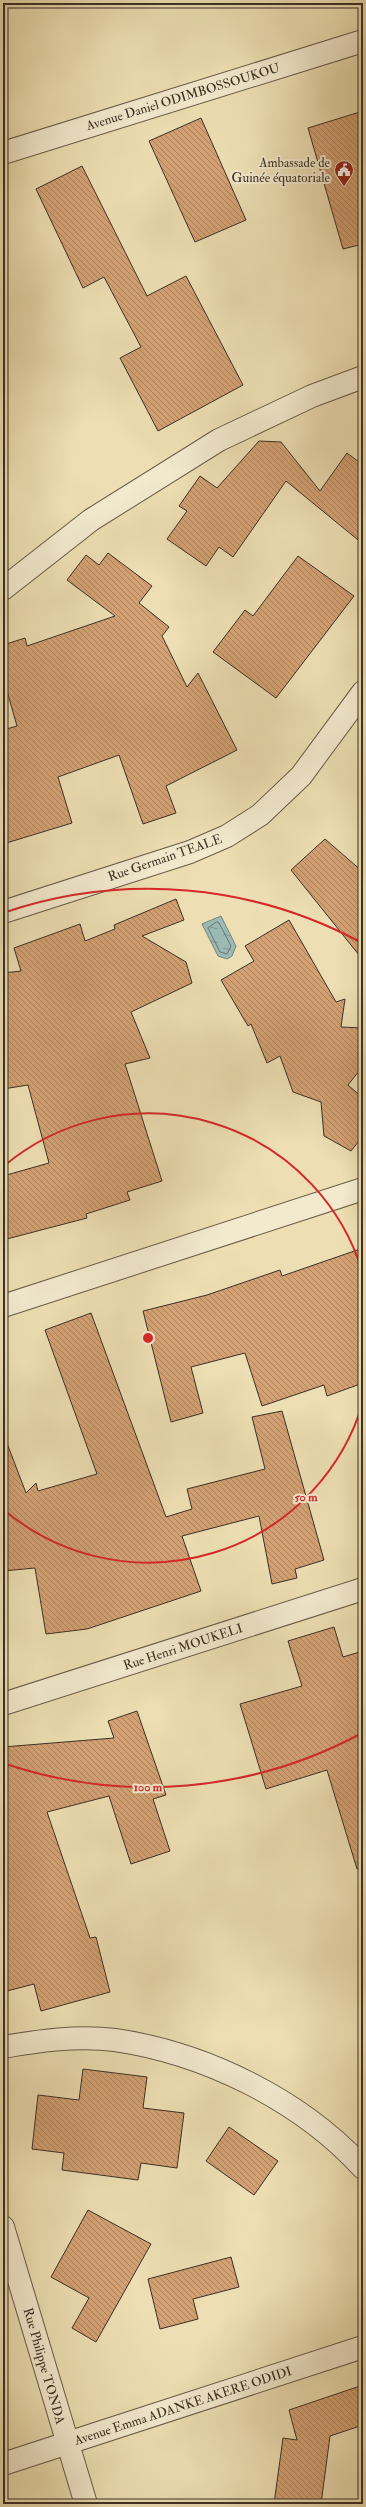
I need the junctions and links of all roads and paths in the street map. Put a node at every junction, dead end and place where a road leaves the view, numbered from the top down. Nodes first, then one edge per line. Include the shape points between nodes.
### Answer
1 (363, 41) edge
2 (3, 153) edge
3 (363, 378) edge
4 (3, 589) edge
5 (363, 692) edge
6 (3, 912) edge
7 (363, 1190) edge
8 (3, 1306) edge
9 (363, 1589) edge
10 (3, 1704) edge
11 (3, 2047) edge
12 (363, 2168) edge
13 (3, 2227) edge
14 (363, 2347) edge
15 (67, 2445) junction
16 (3, 2464) edge
17 (86, 2504) edge

1 - 2 street, Avenue Daniel ODIMBOSSOUKOU
3 - 4 street via 312,396 218,440 91,520
5 - 6 street, Rue Germain TEALE via 301,776 260,815 227,836 190,852
7 - 8 street via 166,1251
9 - 10 street, Rue Henri MOUKELI
11 - 12 street via 66,2039 114,2040 192,2059 249,2083 277,2100 336,2142
13 - 15 street, Rue Philippe TONDA
14 - 15 street, Avenue Emma ADANKE AKERE ODIDI
15 - 16 street, Avenue Emma ADANKE AKERE ODIDI
15 - 17 street, Rue Philippe TONDA

